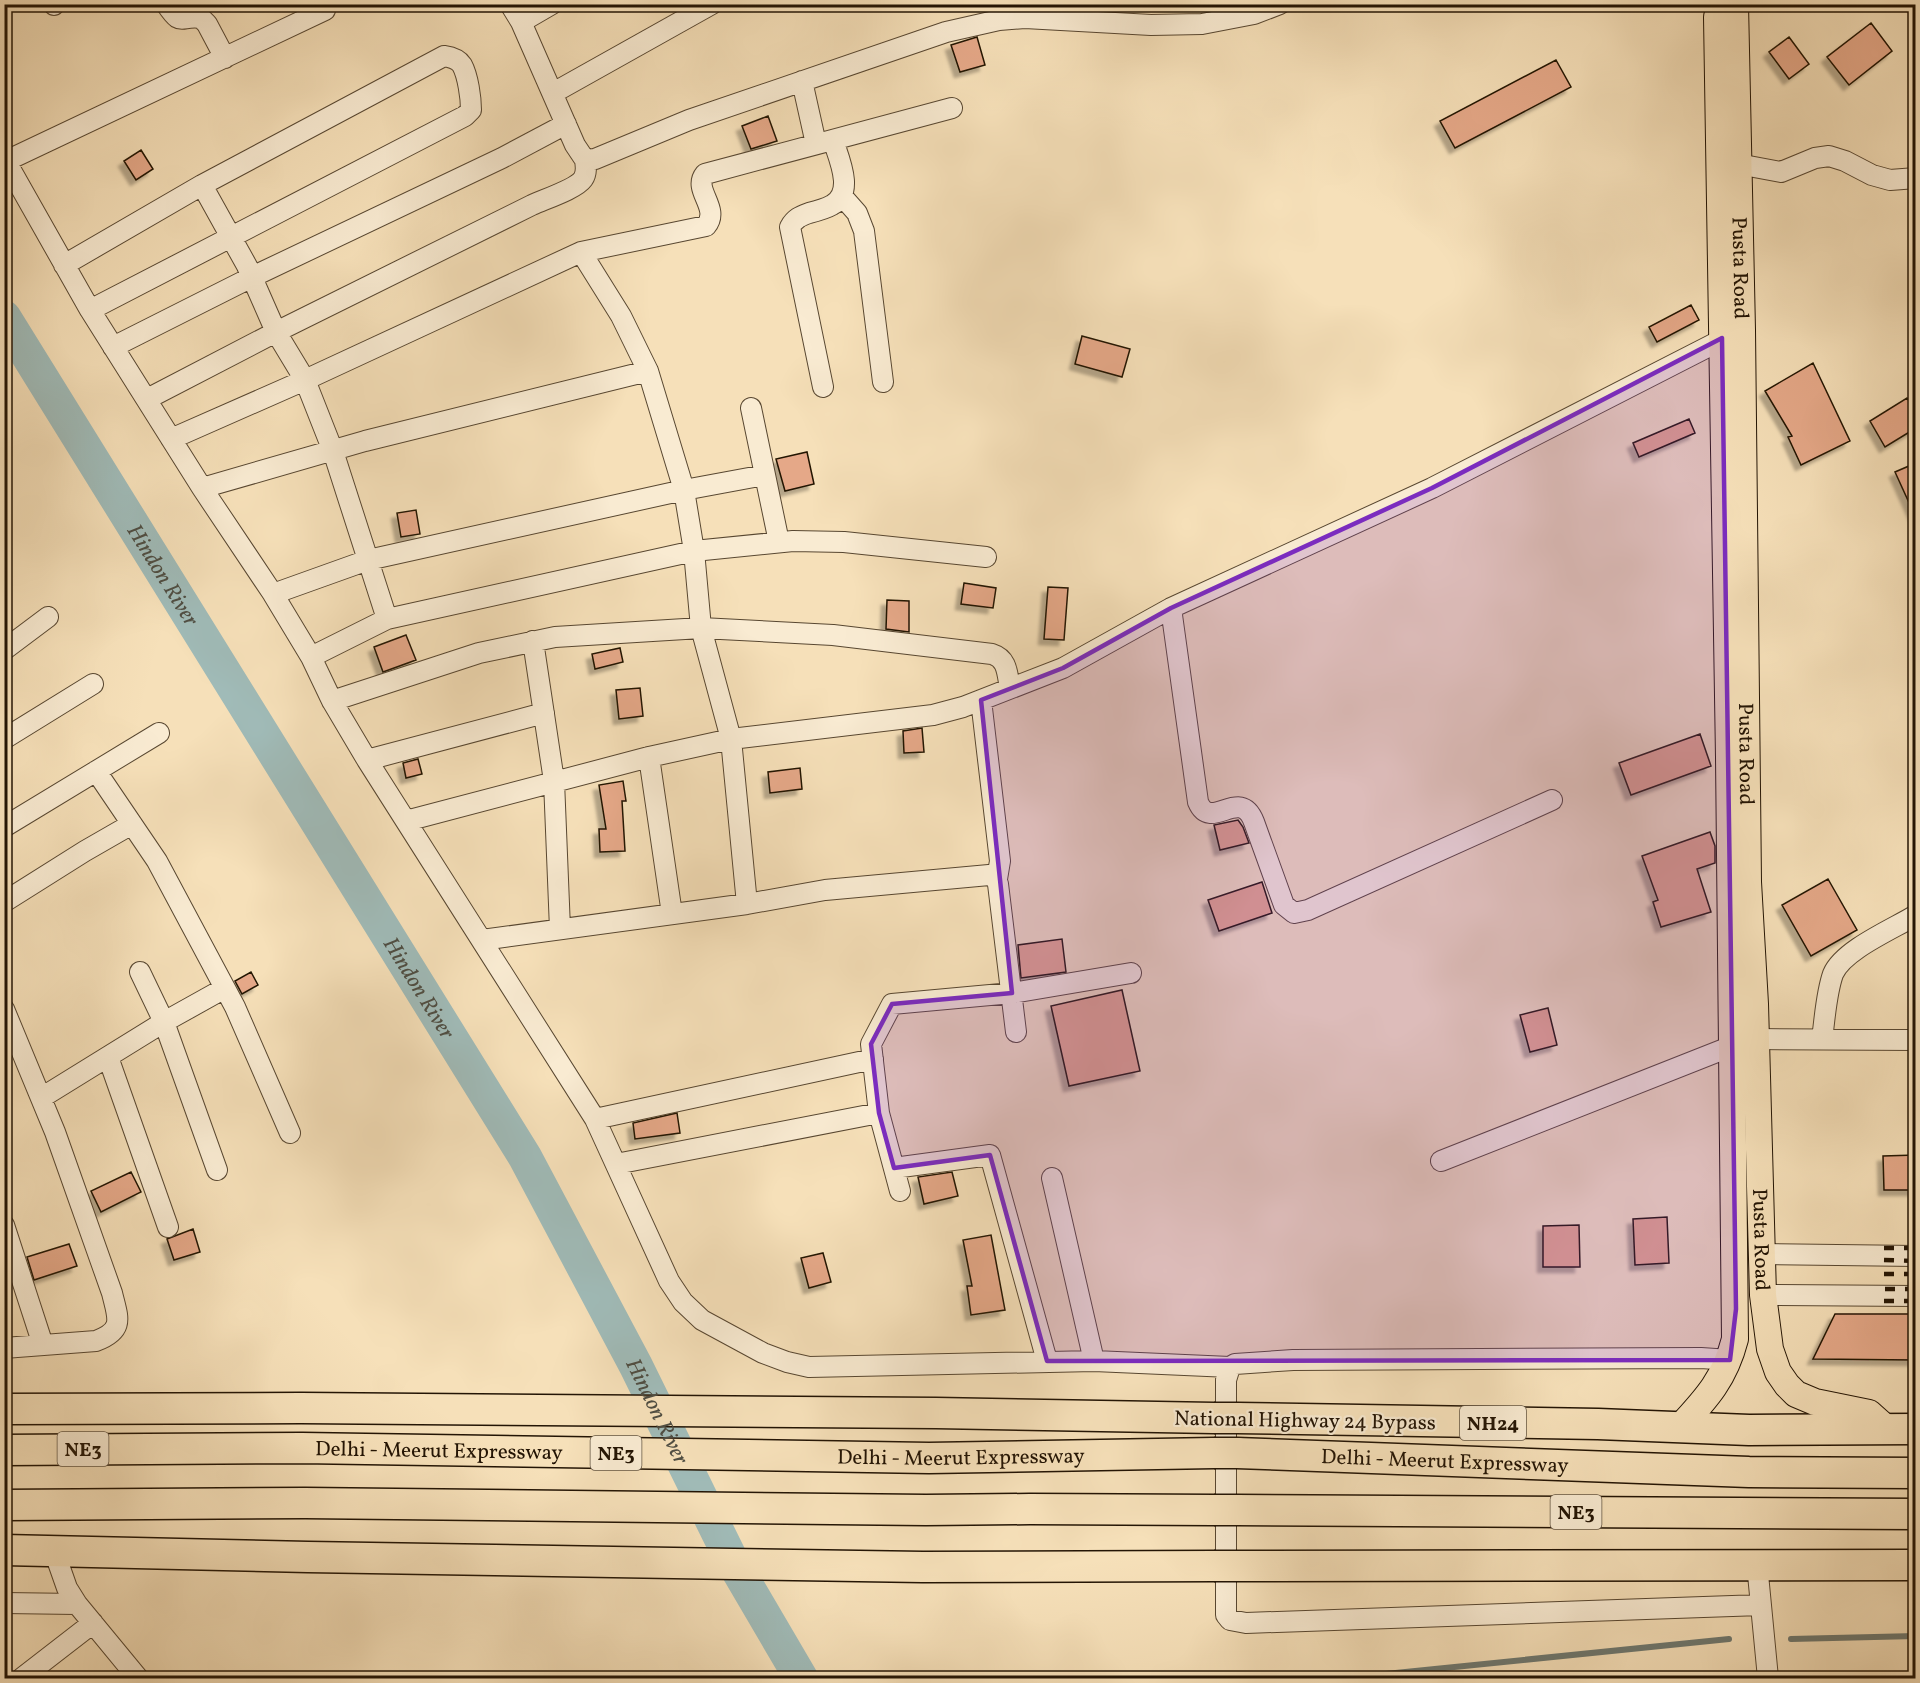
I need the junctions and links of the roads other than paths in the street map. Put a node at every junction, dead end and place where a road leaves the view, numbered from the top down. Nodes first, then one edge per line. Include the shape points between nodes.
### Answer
1 (166, 4) edge
2 (510, 4) edge
3 (552, 4) edge
4 (712, 4) edge
5 (1280, 4) edge
6 (1717, 4) edge
7 (1735, 4) edge
8 (325, 10) dead end
9 (521, 22) junction
10 (225, 58) junction
11 (802, 81) junction
12 (553, 93) junction
13 (952, 108) dead end
14 (566, 124) junction
15 (825, 142) junction
16 (5, 159) edge
17 (585, 160) junction
18 (1738, 164) junction
19 (1916, 178) edge
20 (202, 185) junction
21 (842, 196) junction
22 (230, 236) junction
23 (581, 252) junction
24 (64, 265) junction
25 (252, 277) junction
26 (90, 310) junction
27 (276, 332) junction
28 (1732, 334) junction
29 (113, 347) junction
30 (648, 370) junction
31 (305, 380) junction
32 (884, 382) dead end
33 (823, 387) dead end
34 (147, 399) junction
35 (751, 408) dead end
36 (171, 439) junction
37 (333, 451) junction
38 (765, 475) junction
39 (202, 488) junction
40 (684, 490) junction
41 (779, 542) junction
42 (694, 551) junction
43 (986, 557) dead end
44 (368, 560) junction
45 (273, 594) junction
46 (1171, 608) junction
47 (48, 617) dead end
48 (387, 619) junction
49 (700, 628) junction
50 (533, 641) junction
51 (4, 650) edge
52 (311, 657) junction
53 (93, 684) dead end
54 (1010, 688) junction
55 (981, 700) junction
56 (332, 701) junction
57 (544, 713) junction
58 (159, 733) dead end
59 (4, 739) edge
60 (731, 739) junction
61 (650, 757) junction
62 (367, 760) junction
63 (96, 771) junction
64 (554, 781) junction
65 (1552, 800) dead end
66 (406, 821) junction
67 (132, 824) junction
68 (4, 827) edge
69 (997, 879) junction
70 (4, 902) edge
71 (747, 904) junction
72 (672, 914) junction
73 (1916, 915) edge
74 (560, 929) junction
75 (482, 940) junction
76 (140, 972) dead end
77 (1131, 973) dead end
78 (225, 988) junction
79 (1012, 993) junction
80 (4, 1009) edge
81 (164, 1022) junction
82 (1016, 1032) dead end
83 (1822, 1039) junction
84 (1916, 1040) edge
85 (1744, 1042) junction
86 (108, 1057) junction
87 (873, 1059) junction
88 (41, 1098) junction
89 (879, 1113) junction
90 (595, 1119) junction
91 (290, 1133) dead end
92 (1441, 1161) dead end
93 (616, 1164) junction
94 (894, 1168) junction
95 (217, 1170) dead end
96 (1052, 1178) dead end
97 (900, 1191) dead end
98 (4, 1226) edge
99 (168, 1227) dead end
100 (1761, 1254) junction
101 (1916, 1256) edge
102 (1763, 1295) junction
103 (1916, 1296) edge
104 (44, 1345) junction
105 (4, 1348) edge
106 (1730, 1360) junction
107 (1047, 1361) junction
108 (1094, 1361) junction
109 (1230, 1367) junction
110 (4, 1409) edge
111 (1680, 1427) junction
112 (1902, 1430) edge
113 (4, 1450) edge
114 (1916, 1473) edge
115 (4, 1505) edge
116 (1916, 1514) edge
117 (4, 1550) edge
118 (54, 1551) junction
119 (1757, 1564) junction
120 (1916, 1564) edge
121 (4, 1603) edge
122 (77, 1604) junction
123 (1761, 1605) junction
124 (93, 1623) junction
125 (21, 1678) edge
126 (138, 1678) edge
127 (1768, 1678) edge

1 - 10 street via 179,19 201,18
2 - 9 street
3 - 9 street
4 - 12 street
5 - 11 street via 1254,14 1202,24 1151,26 1025,18 999,20 946,32
6 - 28 main road, Pusta Road
7 - 18 main road, Pusta Road
8 - 10 street
9 - 12 street
10 - 16 street
11 - 15 street
11 - 17 street
12 - 14 street
13 - 15 street
14 - 17 street
14 - 25 street
15 - 21 street via 843,175
15 - 23 street via 705,174 700,185 711,214 706,226
16 - 24 street
17 - 27 street via 583,180 573,186
18 - 19 street via 1781,172 1829,156 1890,180
18 - 28 main road, Pusta Road
20 - 22 street
20 - 22 street via 444,56 461,64 471,99 471,110 465,116
20 - 24 street
21 - 32 street via 857,213 864,231
21 - 33 street via 833,205 796,219 790,226
22 - 25 street
22 - 26 street
23 - 30 street via 621,316
23 - 31 street
24 - 26 street
25 - 27 street
25 - 29 street
26 - 29 street
27 - 31 street
27 - 34 street
28 - 46 street via 1432,488
28 - 85 main road, Pusta Road via 1748,882
29 - 34 street
30 - 37 street
30 - 40 street
31 - 36 street
31 - 37 street
34 - 36 street
35 - 38 street
36 - 39 street
37 - 39 street
37 - 44 street
38 - 40 street
38 - 41 street
39 - 45 street
40 - 42 street
40 - 44 street
41 - 42 street
41 - 43 street via 844,542
42 - 48 street
42 - 49 street
44 - 45 street
44 - 48 street
45 - 52 street
46 - 54 street via 1063,668
46 - 65 street via 1198,802 1207,813 1236,807 1248,810 1284,905 1294,913
47 - 51 street
48 - 52 street
49 - 50 street
49 - 54 street via 833,635 992,654 1004,661
49 - 60 street
50 - 56 street via 479,653
50 - 57 street
52 - 56 street
53 - 59 street
54 - 55 street
55 - 60 street via 933,715
55 - 69 street via 1000,861
56 - 62 street
57 - 62 street
57 - 64 street
58 - 63 street
60 - 61 street
60 - 71 street
61 - 64 street
61 - 72 street
62 - 66 street
63 - 67 street
63 - 68 street
64 - 66 street
64 - 74 street
66 - 75 street
67 - 70 street
67 - 78 street via 158,861
69 - 71 street via 982,875 825,890
69 - 79 street
71 - 72 street
72 - 74 street
73 - 83 street via 1840,963 1832,979
74 - 75 street
75 - 90 street
76 - 81 street
77 - 79 street
78 - 81 street
78 - 91 street
79 - 82 street
79 - 87 street via 892,1004 871,1044
80 - 88 street
81 - 86 street
81 - 95 street
83 - 84 street
83 - 85 street
85 - 92 street
85 - 100 main road, Pusta Road
85 - 106 main road, Pusta Road via 1735,1339
86 - 88 street
86 - 99 street
87 - 89 street
87 - 90 street
88 - 104 street via 118,1318 113,1332 96,1341
89 - 93 street
89 - 94 street
90 - 93 street
93 - 107 street via 669,1281 683,1302 702,1320 763,1353 809,1367
94 - 97 street
94 - 107 street via 990,1155
96 - 108 street
98 - 104 street
100 - 101 street
100 - 102 main road, Pusta Road
102 - 103 street
102 - 112 main road, Pusta Road via 1770,1349 1778,1371 1796,1394 1869,1413
104 - 105 street
106 - 109 street via 1293,1360
106 - 111 main road, Pusta Road via 1709,1396
107 - 108 street
108 - 109 street
109 - 123 street via 1226,1380 1226,1613 1230,1620 1246,1623
110 - 111 highway, National Highway 24 Bypass / NH24 via 936,1413
111 - 112 highway, National Highway 24 Bypass / NH24
113 - 114 highway, Delhi - Meerut Expressway / NE3 via 302,1448 929,1458 1226,1453 1749,1472
115 - 116 highway, NE3 via 305,1503
117 - 118 highway
118 - 119 highway via 923,1567
118 - 122 street
119 - 120 highway
119 - 123 street
121 - 122 street
122 - 124 street
123 - 127 street
124 - 125 street
124 - 126 street

